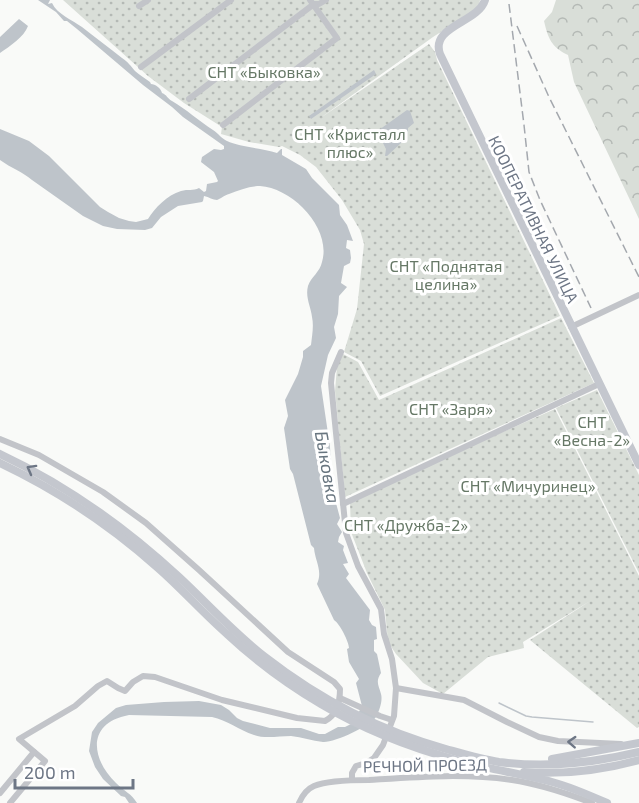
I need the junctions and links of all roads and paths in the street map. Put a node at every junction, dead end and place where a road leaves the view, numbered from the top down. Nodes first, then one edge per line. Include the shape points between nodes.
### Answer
1 (148, 0) edge
2 (231, 0) edge
3 (326, 0) edge
4 (485, 0) edge
5 (312, 2) edge
6 (139, 6) dead end
7 (141, 67) dead end
8 (189, 99) dead end
9 (223, 125) dead end
10 (639, 296) edge
11 (571, 327) junction
12 (341, 352) dead end
13 (600, 384) junction
14 (0, 439) edge
15 (0, 454) edge
16 (0, 463) edge
17 (639, 465) edge
18 (343, 504) junction
19 (396, 688) junction
20 (340, 698) junction
21 (323, 701) junction
22 (392, 720) junction
23 (635, 744) edge
24 (423, 746) junction
25 (34, 752) junction
26 (639, 752) edge
27 (491, 760) junction
28 (639, 760) edge
29 (616, 762) junction
30 (499, 770) junction
31 (352, 780) junction
32 (0, 793) edge
33 (10, 803) edge
34 (299, 803) edge
35 (592, 803) edge
36 (607, 803) edge

1 - 6 street
2 - 7 street
3 - 5 street via 320,4
4 - 11 main road, КООПЕРАТИВНАЯ УЛИЦА via 482,9 440,39 438,50
5 - 8 street
5 - 9 street via 337,38
10 - 11 street
11 - 13 main road, КООПЕРАТИВНАЯ УЛИЦА
12 - 18 street via 331,383
13 - 17 main road, КООПЕРАТИВНАЯ УЛИЦА
13 - 18 street
14 - 20 street via 103,492 146,523 288,652 334,682 340,689
21 -> 15 main road via 264,657 135,538 74,495
16 - 21 main road via 69,501 132,545 258,662
18 - 19 street via 351,550 381,609
19 - 22 street
23 -> 19 street via 539,737 464,700
20 - 22 street
20 - 25 street via 337,709 325,721 222,700 155,677 143,676 125,691 108,681 19,739
21 - 24 main road
22 - 31 street via 374,758 356,766
23 - 27 main road via 541,761
24 - 27 main road
24 - 30 main road via 466,763
25 - 32 street
25 - 33 street via 45,761
26 - 29 main road
27 - 29 main road via 531,764
28 - 29 main road
29 - 30 main road via 585,771
30 - 36 main road via 572,788
31 - 34 street, РЕЧНОЙ ПРОЕЗД via 311,787
31 - 35 street, РЕЧНОЙ ПРОЕЗД via 499,778 546,787

